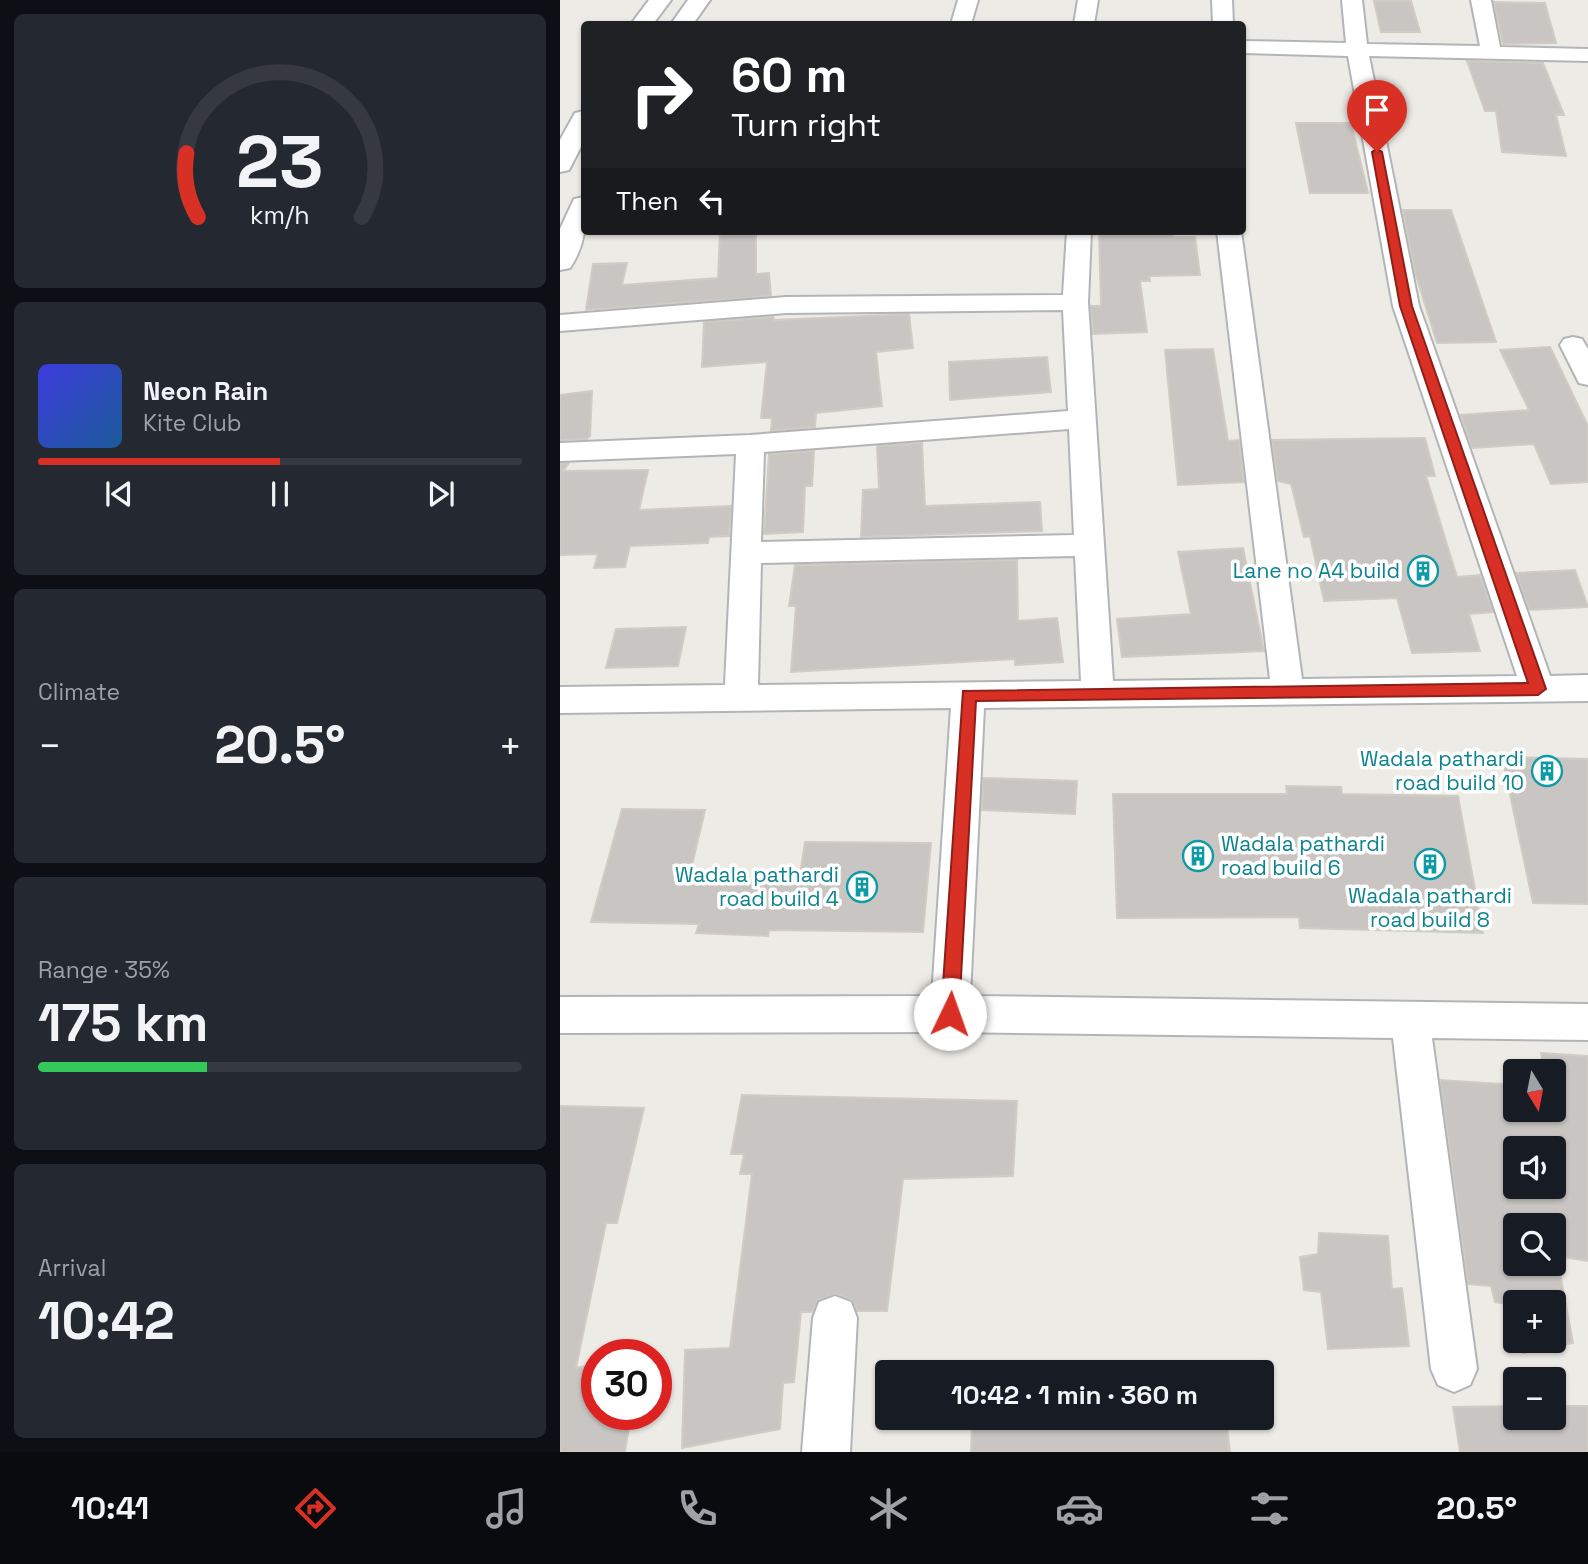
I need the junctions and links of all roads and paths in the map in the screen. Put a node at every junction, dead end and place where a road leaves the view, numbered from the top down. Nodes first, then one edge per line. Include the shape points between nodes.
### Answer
1 (660, 0) edge
2 (699, 0) edge
3 (968, 0) edge
4 (1088, 0) edge
5 (1222, 0) edge
6 (1352, 0) edge
7 (1481, 0) edge
8 (644, 21) edge
9 (684, 21) edge
10 (962, 21) edge
11 (1084, 21) edge
12 (1223, 21) edge
13 (1246, 47) edge
14 (1357, 49) junction
15 (1491, 50) junction
16 (1588, 55) edge
17 (581, 124) edge
18 (560, 164) edge
19 (581, 212) edge
20 (1079, 235) edge
21 (1230, 235) edge
22 (560, 262) edge
23 (1076, 302) junction
24 (560, 323) edge
25 (1573, 345) dead end
26 (1588, 377) edge
27 (1082, 419) junction
28 (750, 444) junction
29 (560, 452) edge
30 (1089, 545) junction
31 (746, 553) junction
32 (1588, 688) edge
33 (1538, 689) junction
34 (1287, 692) junction
35 (1098, 694) junction
36 (968, 695) junction
37 (741, 698) junction
38 (560, 700) edge
39 (950, 1014) junction
40 (560, 1015) edge
41 (1410, 1020) junction
42 (1588, 1022) edge
43 (835, 1318) dead end
44 (1454, 1368) dead end
45 (826, 1452) edge

1 - 8 main road
2 - 9 main road
3 - 10 street
4 - 11 street
5 - 12 street
6 - 14 street
7 - 15 street
13 - 14 street
14 - 15 street
14 - 33 street via 1406,306
15 - 16 street
17 - 18 main road
19 - 22 main road
20 - 23 street
21 - 34 street
23 - 24 street via 786,305
23 - 27 street
25 - 26 street
27 - 28 street
27 - 30 street
28 - 29 street
28 - 31 street
30 - 31 street
30 - 35 street
31 - 37 street
32 - 33 street
33 - 34 street
34 - 35 street
35 - 36 street
36 - 37 street
36 - 39 street
37 - 38 street
39 - 40 street
39 - 41 street
41 - 42 street
41 - 44 street
43 - 45 street

